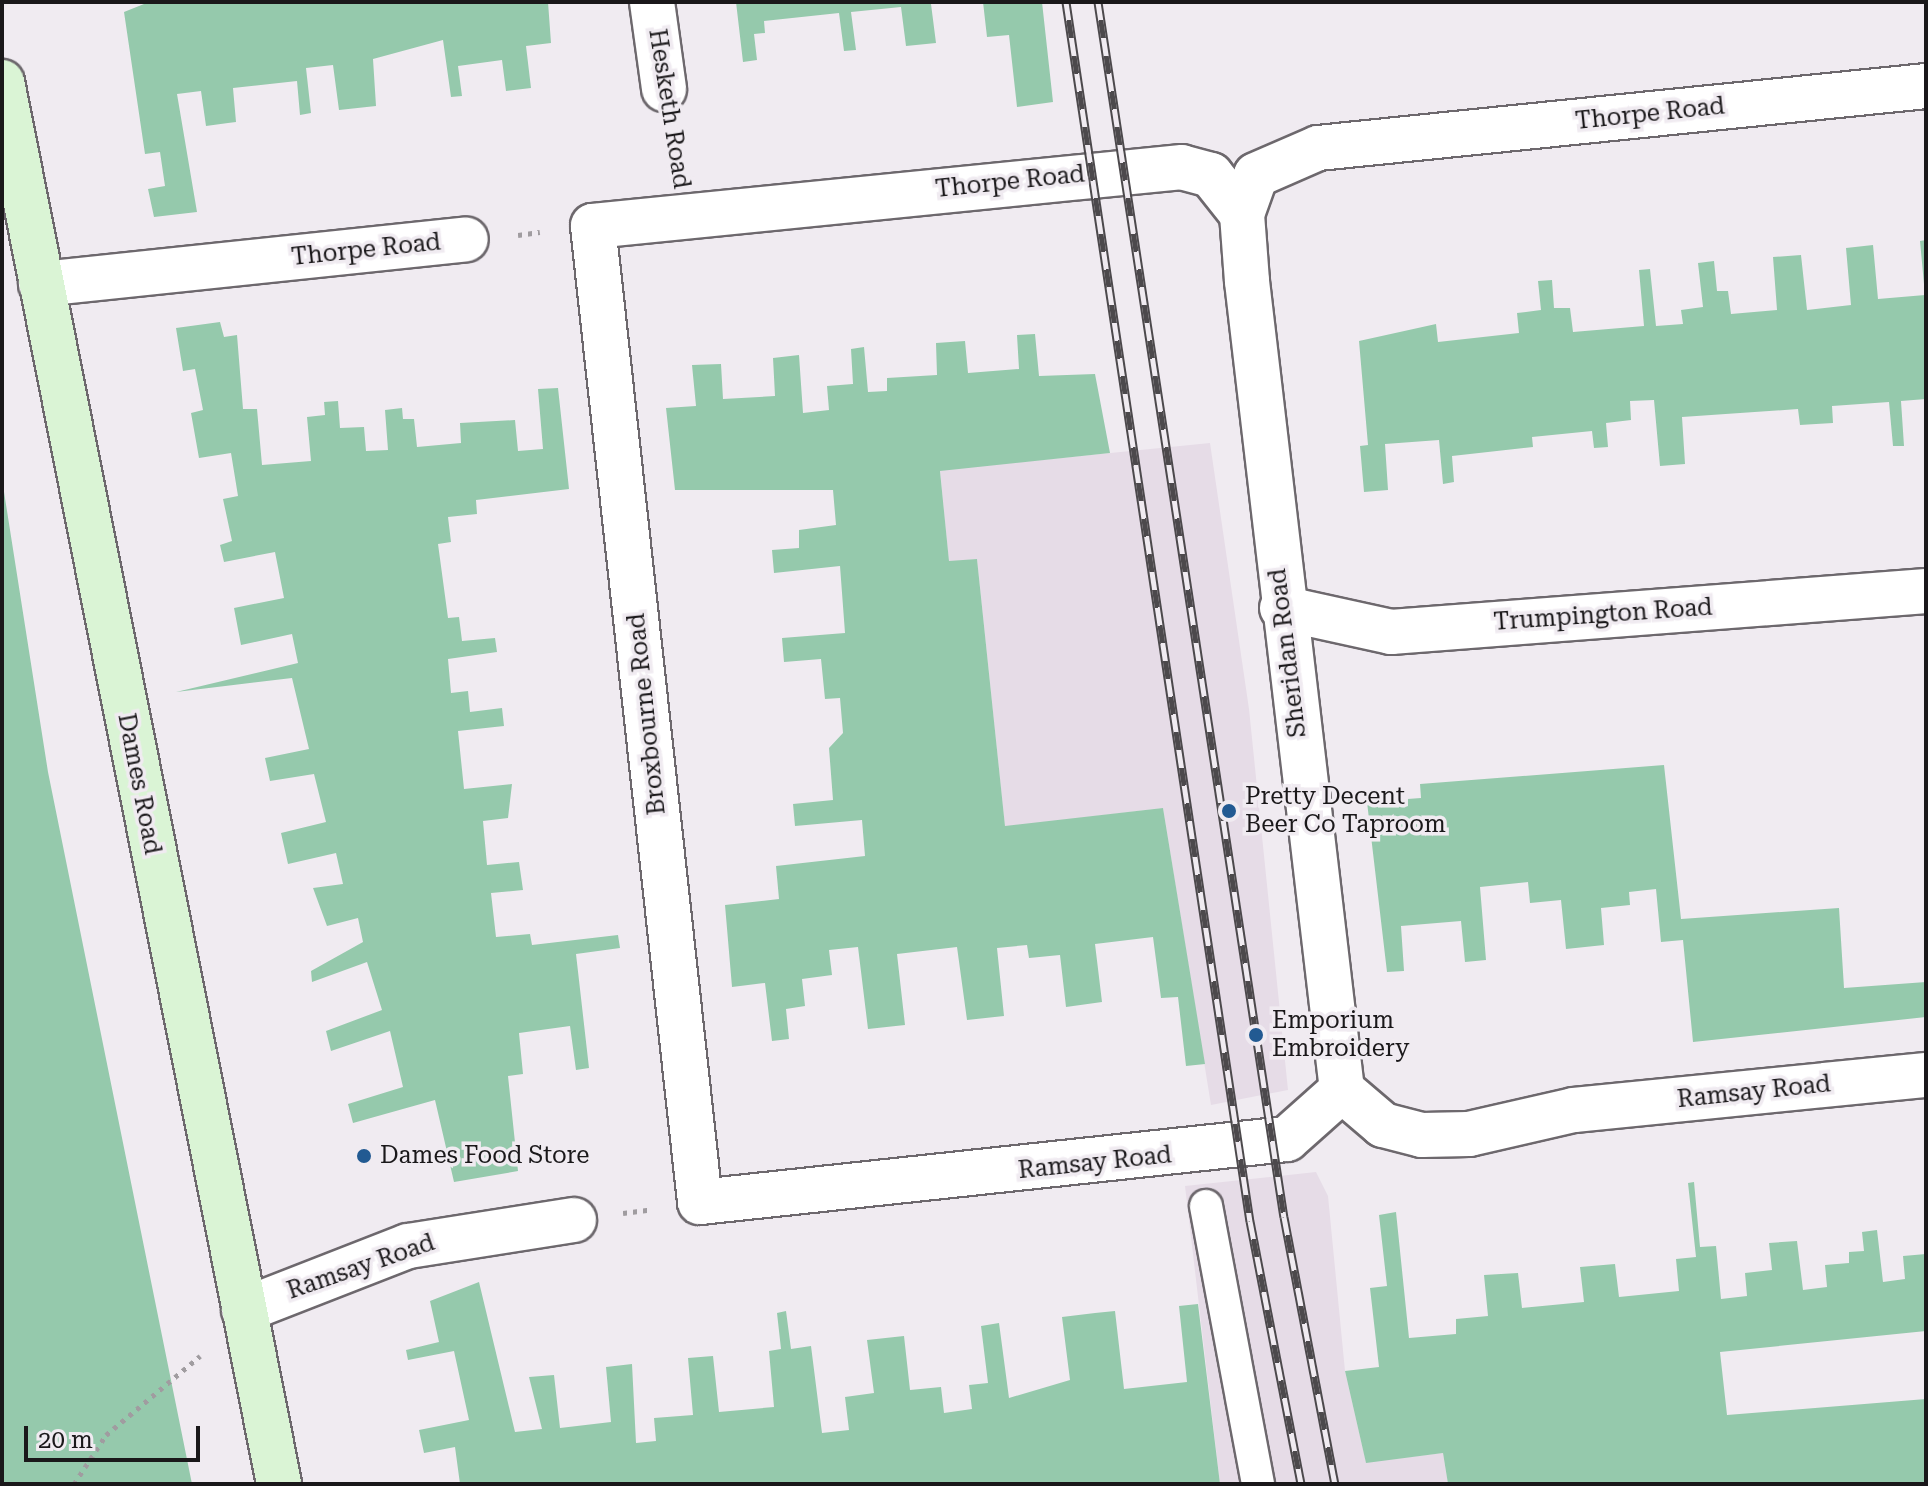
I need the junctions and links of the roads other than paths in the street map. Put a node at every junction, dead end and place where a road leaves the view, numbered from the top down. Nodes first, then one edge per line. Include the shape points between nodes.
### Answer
1 (652, 2) edge
2 (2, 82) edge
3 (1926, 86) edge
4 (664, 89) road end
5 (1242, 214) junction
6 (593, 226) joint
7 (466, 239) road end
8 (41, 284) junction
9 (1926, 591) edge
10 (1282, 608) junction
11 (1926, 1075) edge
12 (1342, 1090) junction
13 (700, 1202) joint
14 (1206, 1206) dead end
15 (574, 1220) road end
16 (244, 1310) junction
17 (279, 1484) edge
18 (1258, 1484) edge

1 - 4 street, Hesketh Road
2 - 8 main road, Dames Road
3 - 5 street, Thorpe Road via 1318,148 1256,175
5 - 6 street, Thorpe Road via 1211,175 1182,167
5 - 10 street, Sheridan Road
6 - 13 street, Broxbourne Road
7 - 8 street, Thorpe Road
8 - 16 main road, Dames Road
9 - 10 street, Trumpington Road via 1391,632
10 - 12 street, Sheridan Road
11 - 12 street, Ramsay Road via 1574,1110 1469,1134 1422,1135 1383,1125
12 - 13 street, Ramsay Road via 1287,1139
14 - 18 lane
15 - 16 street, Ramsay Road via 408,1246
16 - 17 main road, Dames Road

